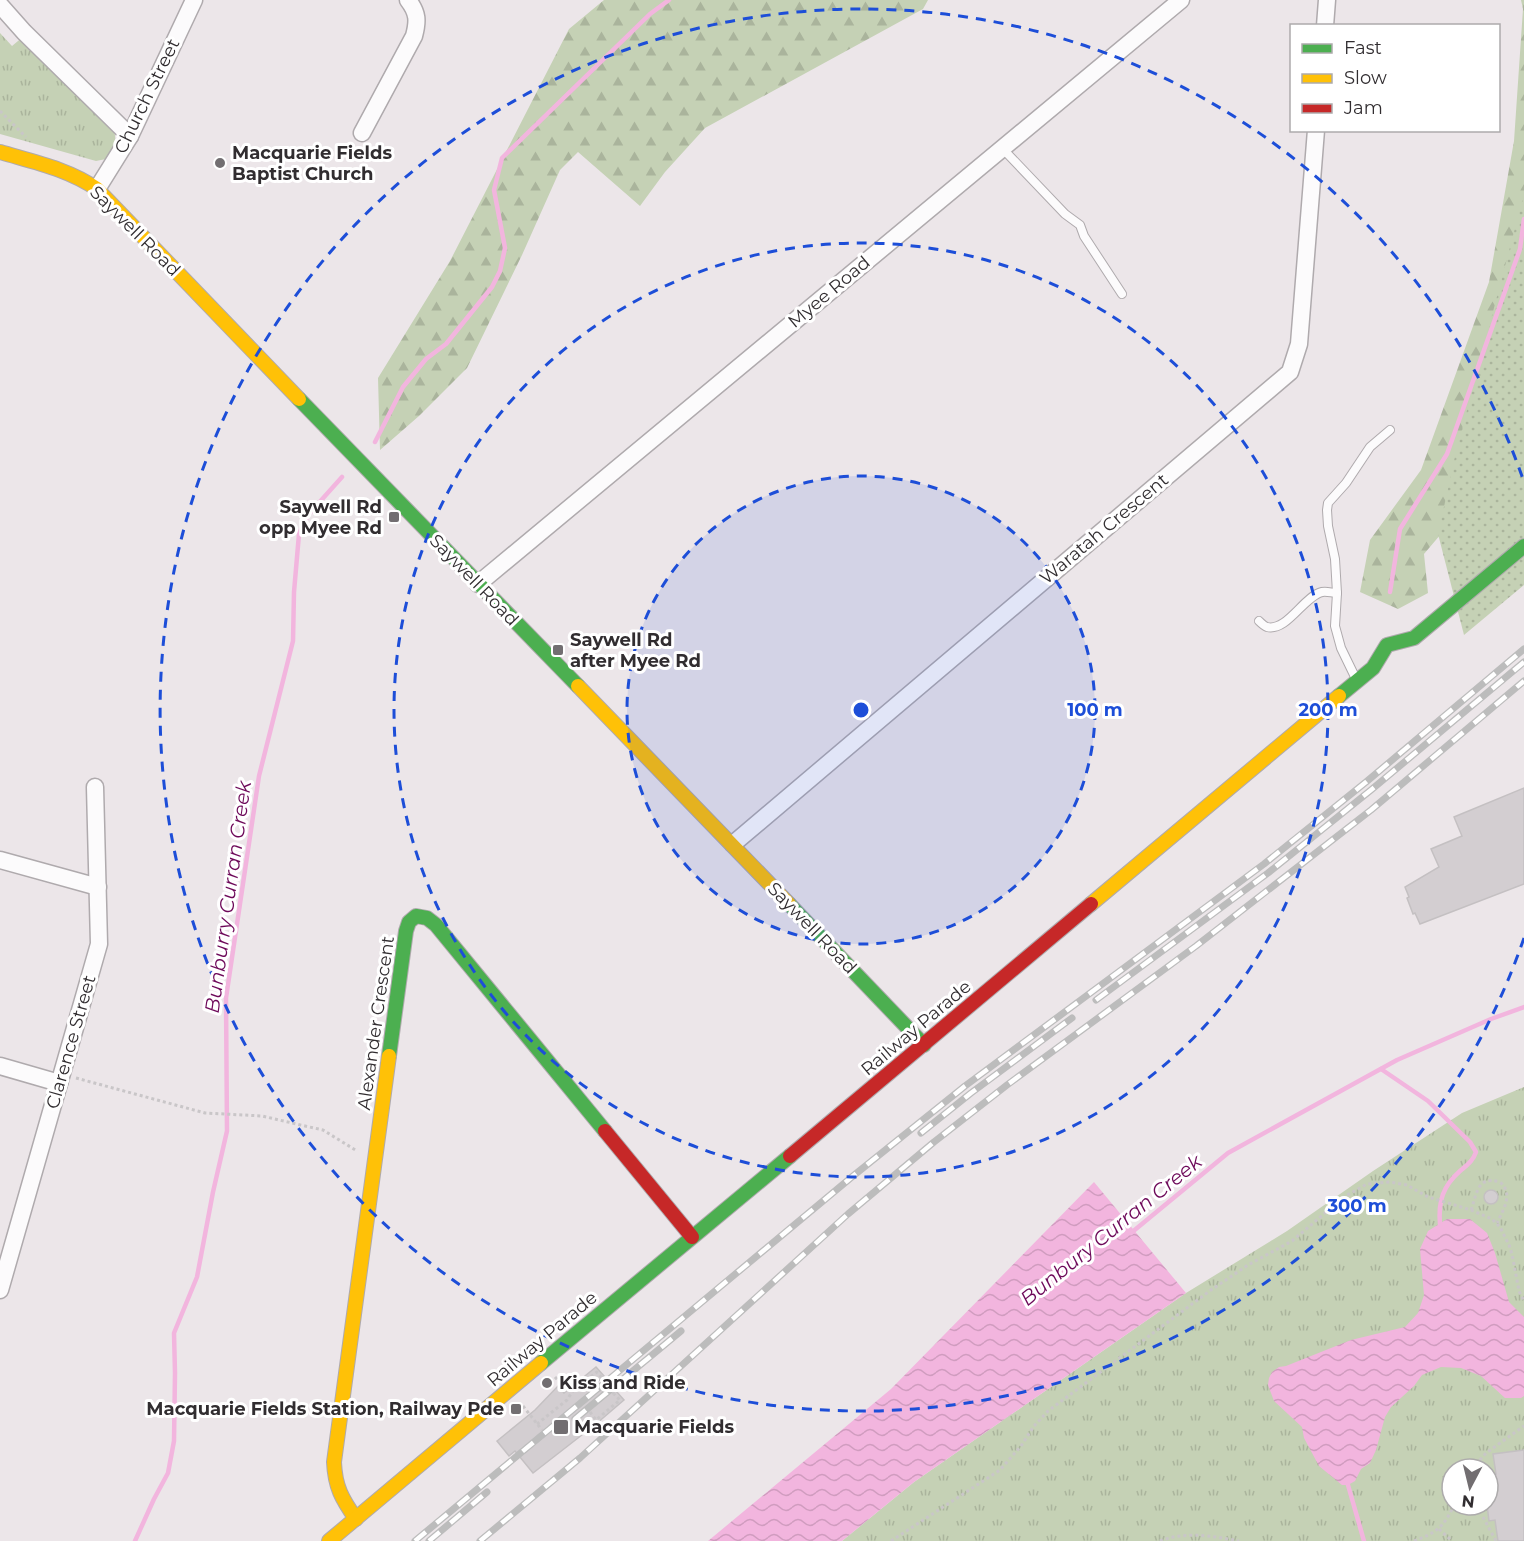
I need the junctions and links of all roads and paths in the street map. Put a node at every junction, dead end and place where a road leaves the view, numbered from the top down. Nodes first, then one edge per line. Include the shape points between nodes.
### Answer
1 (194, 0) edge
2 (1180, 0) edge
3 (1327, 0) edge
4 (415, 2) edge
5 (0, 5) edge
6 (1324, 24) edge
7 (0, 111) edge
8 (1316, 132) edge
9 (362, 133) dead end
10 (130, 136) junction
11 (26, 137) dead end
12 (1002, 148) junction
13 (0, 152) edge
14 (97, 189) junction
15 (1122, 294) dead end
16 (1390, 430) dead end
17 (1524, 546) edge
18 (478, 584) junction
19 (1337, 593) junction
20 (1259, 621) dead end
21 (1357, 681) junction
22 (95, 787) dead end
23 (733, 844) junction
24 (0, 860) edge
25 (98, 887) junction
26 (924, 1044) junction
27 (0, 1066) edge
28 (59, 1083) junction
29 (358, 1152) dead end
30 (1471, 1210) junction
31 (1496, 1224) junction
32 (692, 1237) junction
33 (0, 1290) edge
34 (1524, 1301) edge
35 (558, 1379) dead end
36 (563, 1386) dead end
37 (523, 1406) dead end
38 (590, 1412) dead end
39 (537, 1424) junction
40 (1524, 1426) edge
41 (542, 1430) dead end
42 (1483, 1457) edge
43 (1448, 1517) edge
44 (1482, 1517) dead end
45 (356, 1519) junction
46 (1439, 1529) junction
47 (329, 1541) edge
48 (891, 1541) edge
49 (1160, 1541) edge
50 (1239, 1541) edge
51 (1413, 1541) edge
52 (1452, 1541) edge
53 (1496, 1541) edge

1 - 10 street, Church Street
2 - 12 street, Myee Road
3 - 6 street
4 - 9 street via 418,22 414,36
5 - 10 street
7 - 11 path
8 - 23 street, Waratah Crescent via 1299,344 1290,372
10 - 14 street, Church Street
12 - 15 lane via 1080,225
12 - 18 street, Myee Road
13 - 14 street, Saywell Road via 73,174
14 - 18 street, Saywell Road
16 - 19 lane via 1370,447 1328,503
17 - 21 street, Railway Parade via 1414,638 1387,645 1373,668
18 - 23 street, Saywell Road
19 - 20 lane via 1321,592 1277,626 1267,627
19 - 21 lane via 1335,626
21 - 26 street, Railway Parade
22 - 25 street, Clarence Street
23 - 26 street, Saywell Road
24 - 25 street
25 - 28 street, Clarence Street via 99,944
26 - 32 street, Railway Parade
27 - 28 street
28 - 29 path via 73,1077 198,1111 262,1116 323,1130
28 - 33 street, Clarence Street
30 - 31 path
30 - 31 path via 1481,1185 1489,1180 1500,1182 1507,1198
30 - 48 path via 1390,1182 1367,1184 1344,1197 1292,1241 1211,1290 1048,1411 1000,1470
31 - 34 path via 1512,1254
32 - 45 street, Railway Parade
32 - 45 street, Alexander Crescent via 436,925 416,916 409,921 334,1462 338,1491
35 - 36 path
37 - 39 path
38 - 39 path, bridge via 596,1420 620,1400 597,1372
39 - 41 path
40 - 42 path
43 - 46 path
44 - 53 path
45 - 47 street, Railway Parade
46 - 51 path
46 - 52 path
49 - 50 path via 1194,1534

